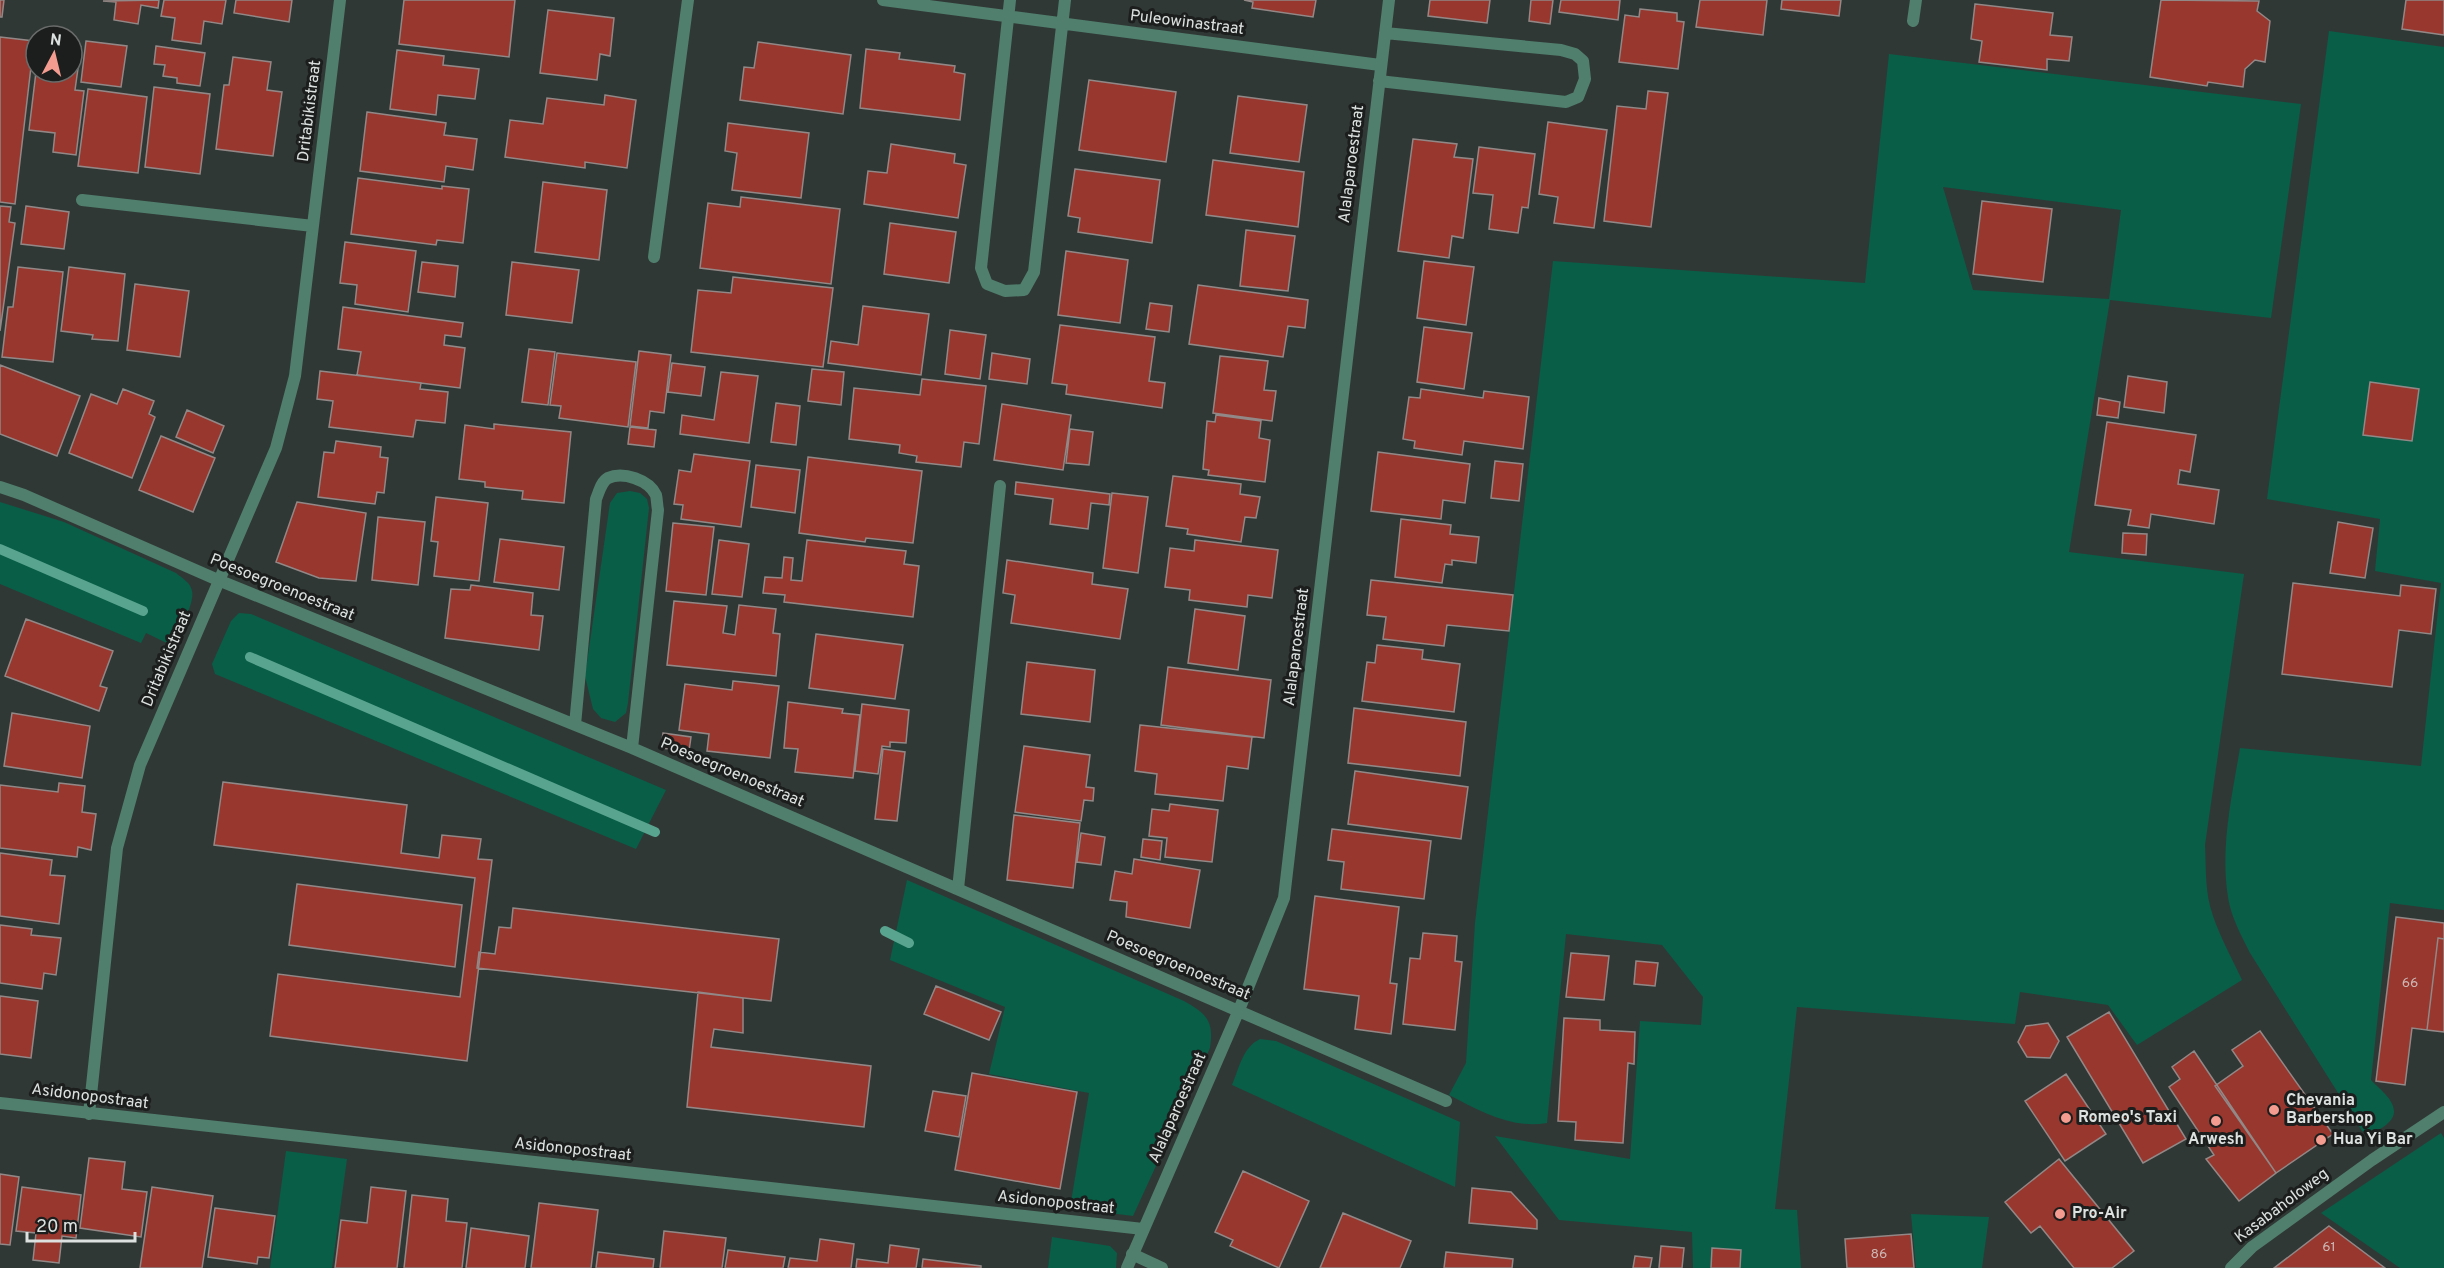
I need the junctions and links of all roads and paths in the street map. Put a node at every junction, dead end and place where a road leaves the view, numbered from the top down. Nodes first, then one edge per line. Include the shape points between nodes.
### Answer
1 (339, 0) edge
2 (688, 0) edge
3 (883, 0) edge
4 (1010, 0) edge
5 (1065, 0) edge
6 (1389, 0) edge
7 (1916, 0) edge
8 (1008, 17) junction
9 (1913, 21) dead end
10 (1062, 24) junction
11 (1385, 33) junction
12 (1380, 65) junction
13 (1378, 81) junction
14 (82, 200) dead end
15 (313, 226) junction
16 (654, 257) dead end
17 (1000, 486) dead end
18 (0, 487) edge
19 (218, 580) junction
20 (575, 725) junction
21 (632, 748) junction
22 (958, 889) junction
23 (1239, 1010) junction
24 (1446, 1101) dead end
25 (0, 1103) edge
26 (2444, 1112) edge
27 (89, 1114) junction
28 (1143, 1229) junction
29 (1132, 1254) junction
30 (1127, 1268) edge
31 (1162, 1268) edge
32 (2231, 1268) edge

1 - 15 street, Dritabikistraat
2 - 16 street
3 - 8 street, Puleowinastraat
4 - 8 street
5 - 10 street
6 - 11 street, Alalaparoestraat
7 - 9 street
8 - 10 street, Puleowinastraat
8 - 10 street via 981,268 987,284 1005,291 1024,290 1034,272
10 - 12 street, Puleowinastraat
11 - 12 street, Alalaparoestraat
11 - 13 street via 1561,50 1583,61 1585,79 1578,97 1566,102
12 - 13 street, Alalaparoestraat
13 - 23 street, Alalaparoestraat via 1284,898
14 - 15 street
15 - 19 street, Dritabikistraat via 295,376 276,448
17 - 22 street
18 - 19 street, Poesoegroenoestraat
19 - 20 street, Poesoegroenoestraat
19 - 27 street, Dritabikistraat via 140,765 117,848
20 - 21 street, Poesoegroenoestraat
20 - 21 street via 596,499 608,478 628,475 656,494 658,510
21 - 22 street, Poesoegroenoestraat
22 - 23 street, Poesoegroenoestraat
23 - 24 street, Poesoegroenoestraat
23 - 28 street, Alalaparoestraat
25 - 27 street, Asidonopostraat
26 - 32 street, Kasabaholoweg via 2362,1166 2252,1247
27 - 28 street, Asidonopostraat
28 - 29 street, Alalaparoestraat
29 - 30 street, Alalaparoestraat
29 - 31 street

